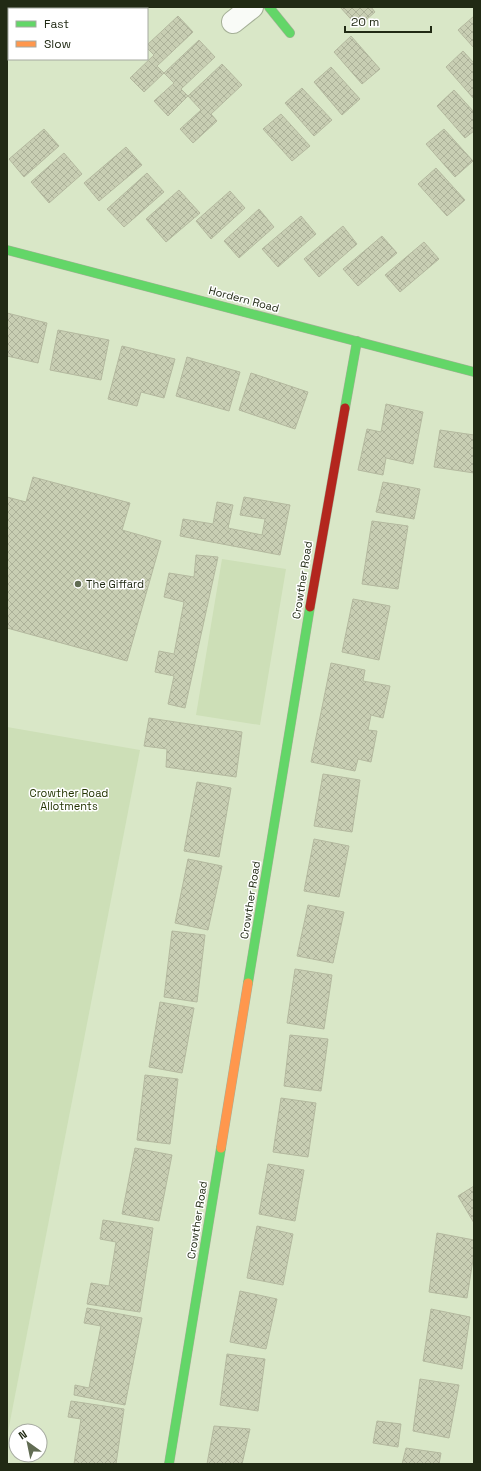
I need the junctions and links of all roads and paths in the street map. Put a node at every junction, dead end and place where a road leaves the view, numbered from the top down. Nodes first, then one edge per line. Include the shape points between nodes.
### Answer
1 (252, 7) edge
2 (269, 7) edge
3 (233, 22) dead end
4 (290, 33) dead end
5 (7, 250) edge
6 (357, 341) junction
7 (474, 372) edge
8 (169, 1464) edge

1 - 3 street
2 - 4 street
5 - 6 street, Hordern Road
6 - 7 street, Hordern Road
6 - 8 street, Crowther Road via 320,548

